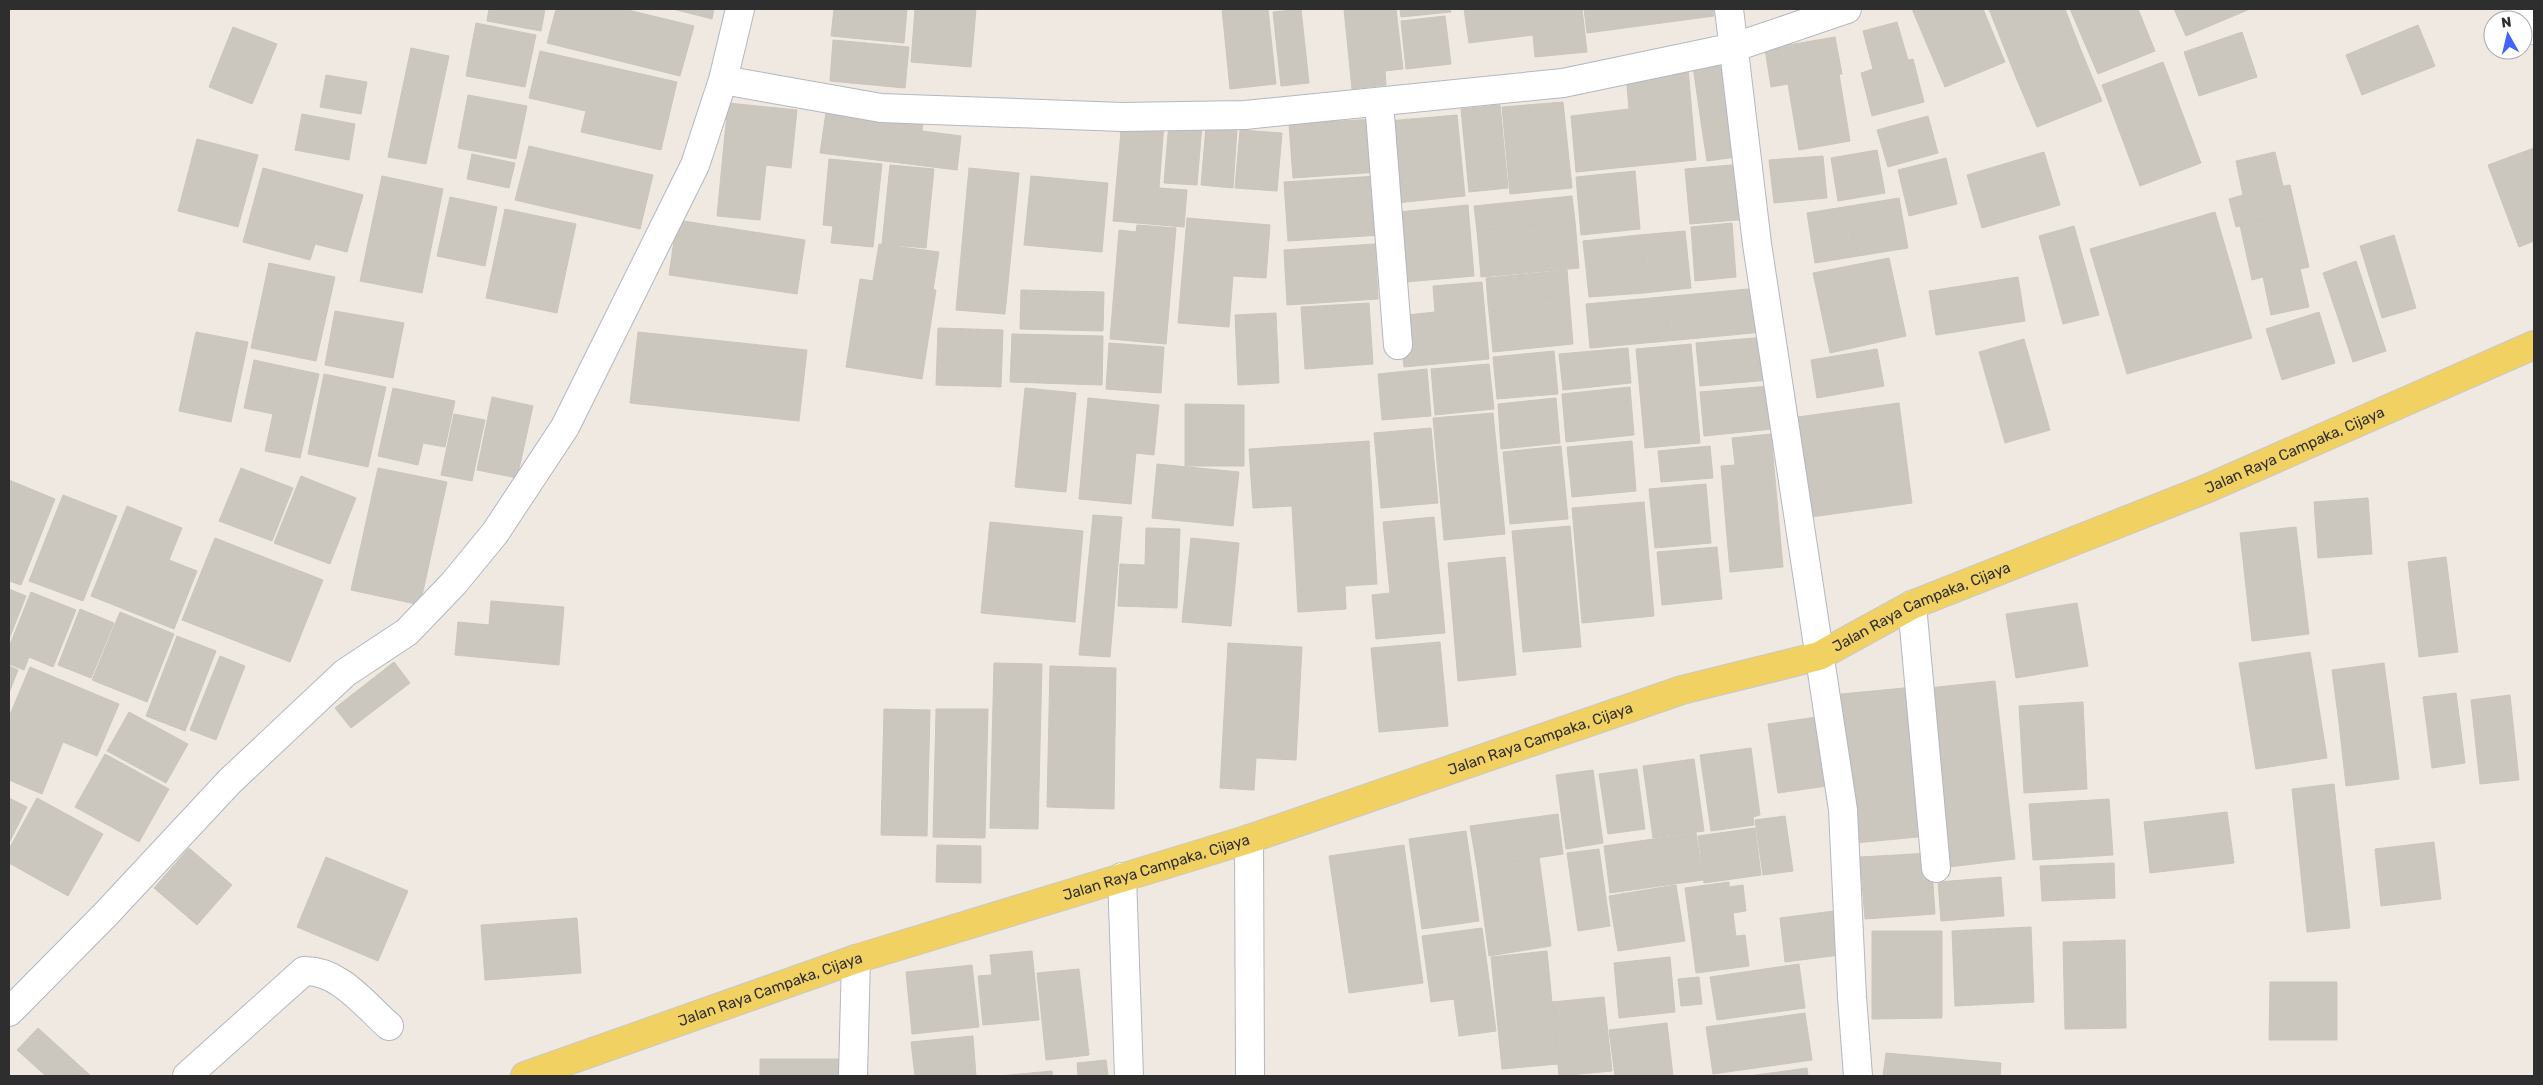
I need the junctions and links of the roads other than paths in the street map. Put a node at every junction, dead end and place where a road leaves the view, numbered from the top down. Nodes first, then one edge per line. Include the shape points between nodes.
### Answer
1 (740, 9) edge
2 (1729, 9) edge
3 (1847, 9) edge
4 (2520, 9) edge
5 (2534, 30) edge
6 (1735, 46) junction
7 (723, 80) junction
8 (1379, 102) junction
9 (1398, 345) dead end
10 (2534, 345) edge
11 (1912, 605) junction
12 (1819, 656) junction
13 (1249, 839) junction
14 (1936, 868) dead end
15 (1122, 877) junction
16 (856, 959) junction
17 (9, 1012) edge
18 (389, 1026) dead end
19 (187, 1076) edge
20 (524, 1076) edge
21 (853, 1076) edge
22 (1129, 1076) edge
23 (1250, 1076) edge
24 (1858, 1076) edge

1 - 7 street
2 - 6 street
3 - 6 street
4 - 5 street
6 - 8 street via 1562,83
6 - 12 street via 1758,244
7 - 8 street via 881,108 1122,117 1245,115
7 - 17 street via 695,165 565,427 495,533 454,583 407,632 345,673 230,781
8 - 9 street
10 - 11 main road, Jalan Raya Campaka, Cijaya via 2206,489
11 - 12 main road, Jalan Raya Campaka, Cijaya
11 - 14 street
12 - 13 main road, Jalan Raya Campaka, Cijaya via 1682,690
12 - 24 street via 1843,810
13 - 15 main road, Jalan Raya Campaka, Cijaya
13 - 23 street
15 - 16 main road, Jalan Raya Campaka, Cijaya
15 - 22 street
16 - 20 main road, Jalan Raya Campaka, Cijaya
16 - 21 street
18 - 19 street via 335,977 304,971

